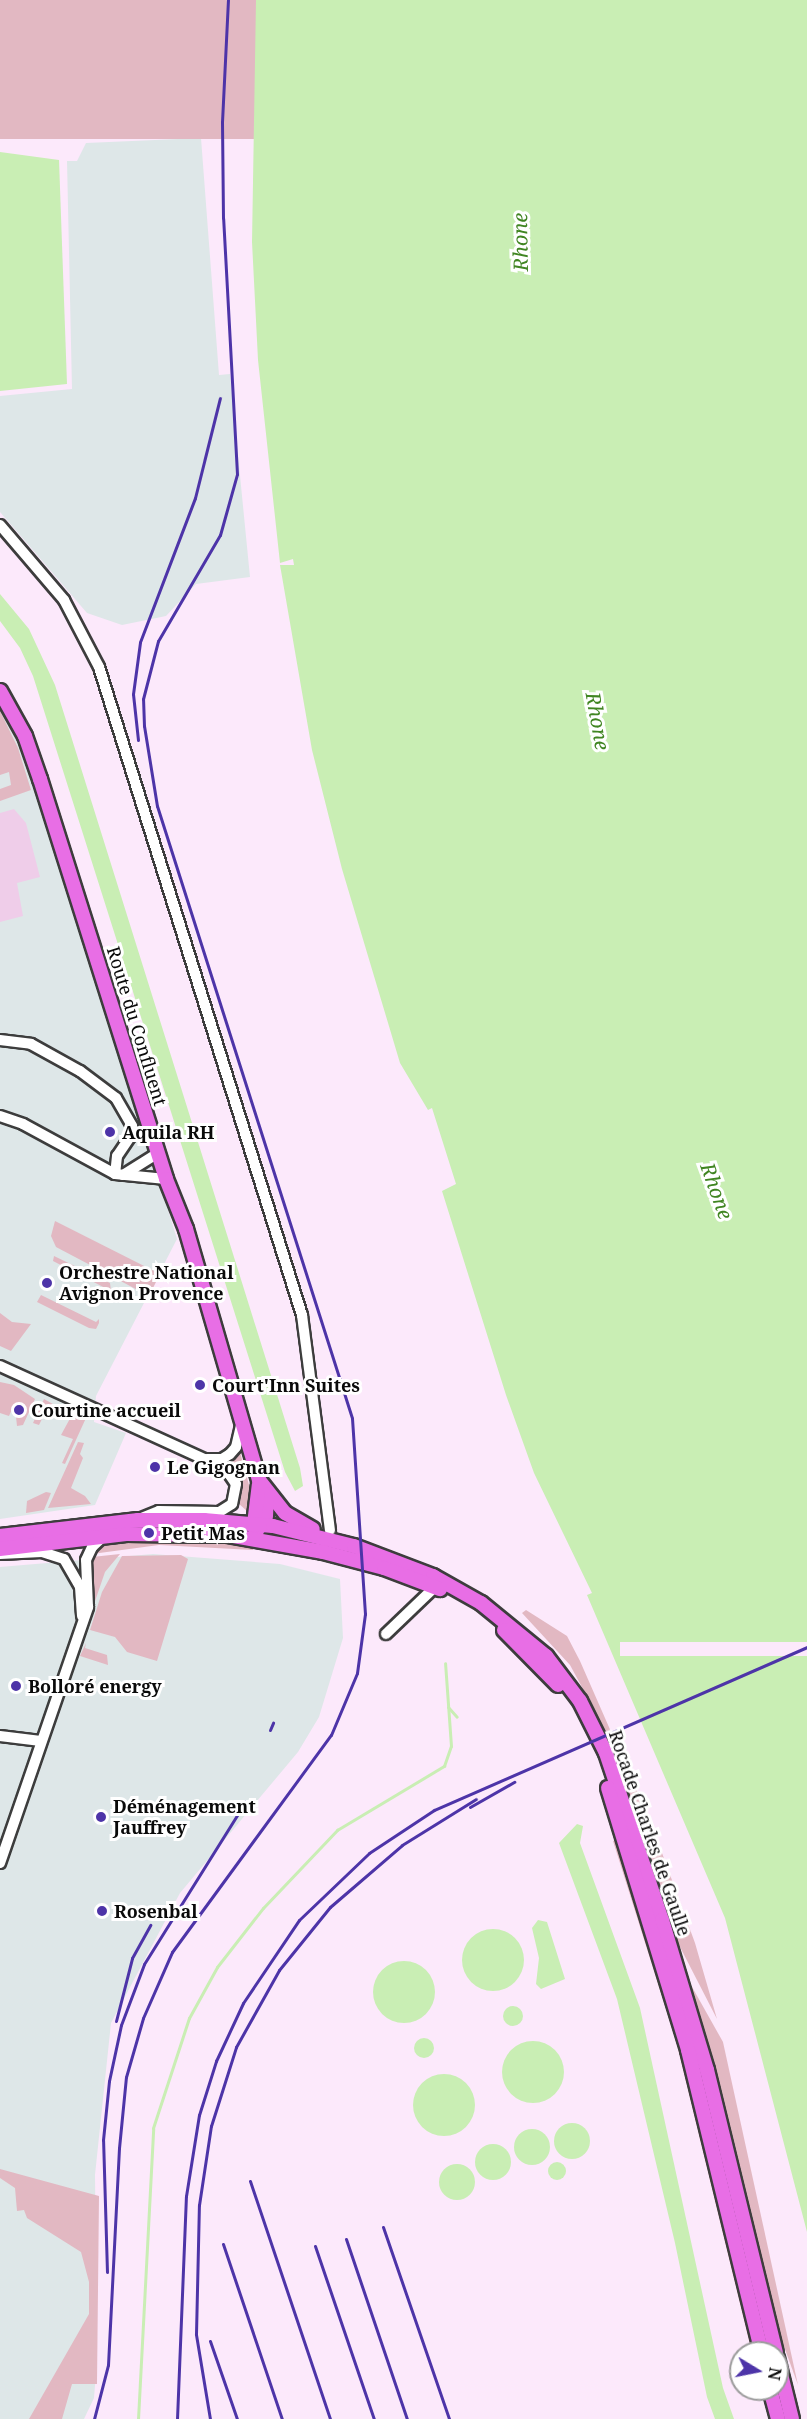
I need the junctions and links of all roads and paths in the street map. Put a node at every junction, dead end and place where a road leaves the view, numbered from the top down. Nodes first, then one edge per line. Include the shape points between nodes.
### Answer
1 (0, 525) edge
2 (0, 691) edge
3 (0, 1040) edge
4 (0, 1116) edge
5 (158, 1153) junction
6 (118, 1174) junction
7 (166, 1179) junction
8 (0, 1366) edge
9 (13, 1371) junction
10 (0, 1372) edge
11 (242, 1422) junction
12 (204, 1459) junction
13 (259, 1480) junction
14 (267, 1494) junction
15 (138, 1520) junction
16 (257, 1526) junction
17 (173, 1532) junction
18 (333, 1535) junction
19 (0, 1536) edge
20 (105, 1536) junction
21 (270, 1542) junction
22 (0, 1549) edge
23 (0, 1554) edge
24 (435, 1587) junction
25 (82, 1619) junction
26 (386, 1634) dead end
27 (0, 1736) edge
28 (41, 1741) junction
29 (0, 1863) edge
30 (759, 2341) edge
31 (773, 2341) edge
32 (773, 2401) edge
33 (788, 2401) edge
34 (778, 2419) edge
35 (792, 2419) edge

1 - 18 street via 64,600 99,667 302,1315
2 - 5 main road, Route du Confluent via 25,736 40,779
3 - 6 street via 31,1044 80,1071 116,1098 132,1126 130,1137 117,1156
4 - 6 street
5 - 6 street
5 - 7 main road, Route du Confluent
6 - 7 street
7 - 11 main road, Route du Confluent via 186,1229
8 - 9 street
9 - 10 street
9 - 12 street
11 - 12 street via 236,1447 230,1454 222,1459
11 - 13 main road, Route du Confluent
12 - 15 street via 233,1478 236,1491 232,1504 219,1512 159,1511
13 - 14 main road
13 - 16 main road
14 - 16 main road
14 - 18 main road via 285,1514
15 - 16 main road, Rocade Charles de Gaulle
15 - 19 main road, Rocade Charles de Gaulle
16 - 17 main road
16 - 18 main road, Rocade Charles de Gaulle
16 - 21 main road
17 - 20 main road, Rocade Charles de Gaulle
17 - 21 main road, Rocade Charles de Gaulle
18 - 31 main road, Rocade Charles de Gaulle via 389,1557 482,1603 546,1656 591,1720 606,1753 694,2023
20 - 22 main road, Rocade Charles de Gaulle
20 - 25 street via 92,1547 86,1560 90,1593
21 - 24 main road, Rocade Charles de Gaulle via 384,1568
23 - 25 street via 42,1552 64,1559 80,1587
24 - 26 street
24 - 30 main road, Rocade Charles de Gaulle via 486,1617 530,1653 564,1692 593,1746 688,2050
25 - 28 street
27 - 28 street
28 - 29 street
32 - 34 main road
33 - 35 main road

